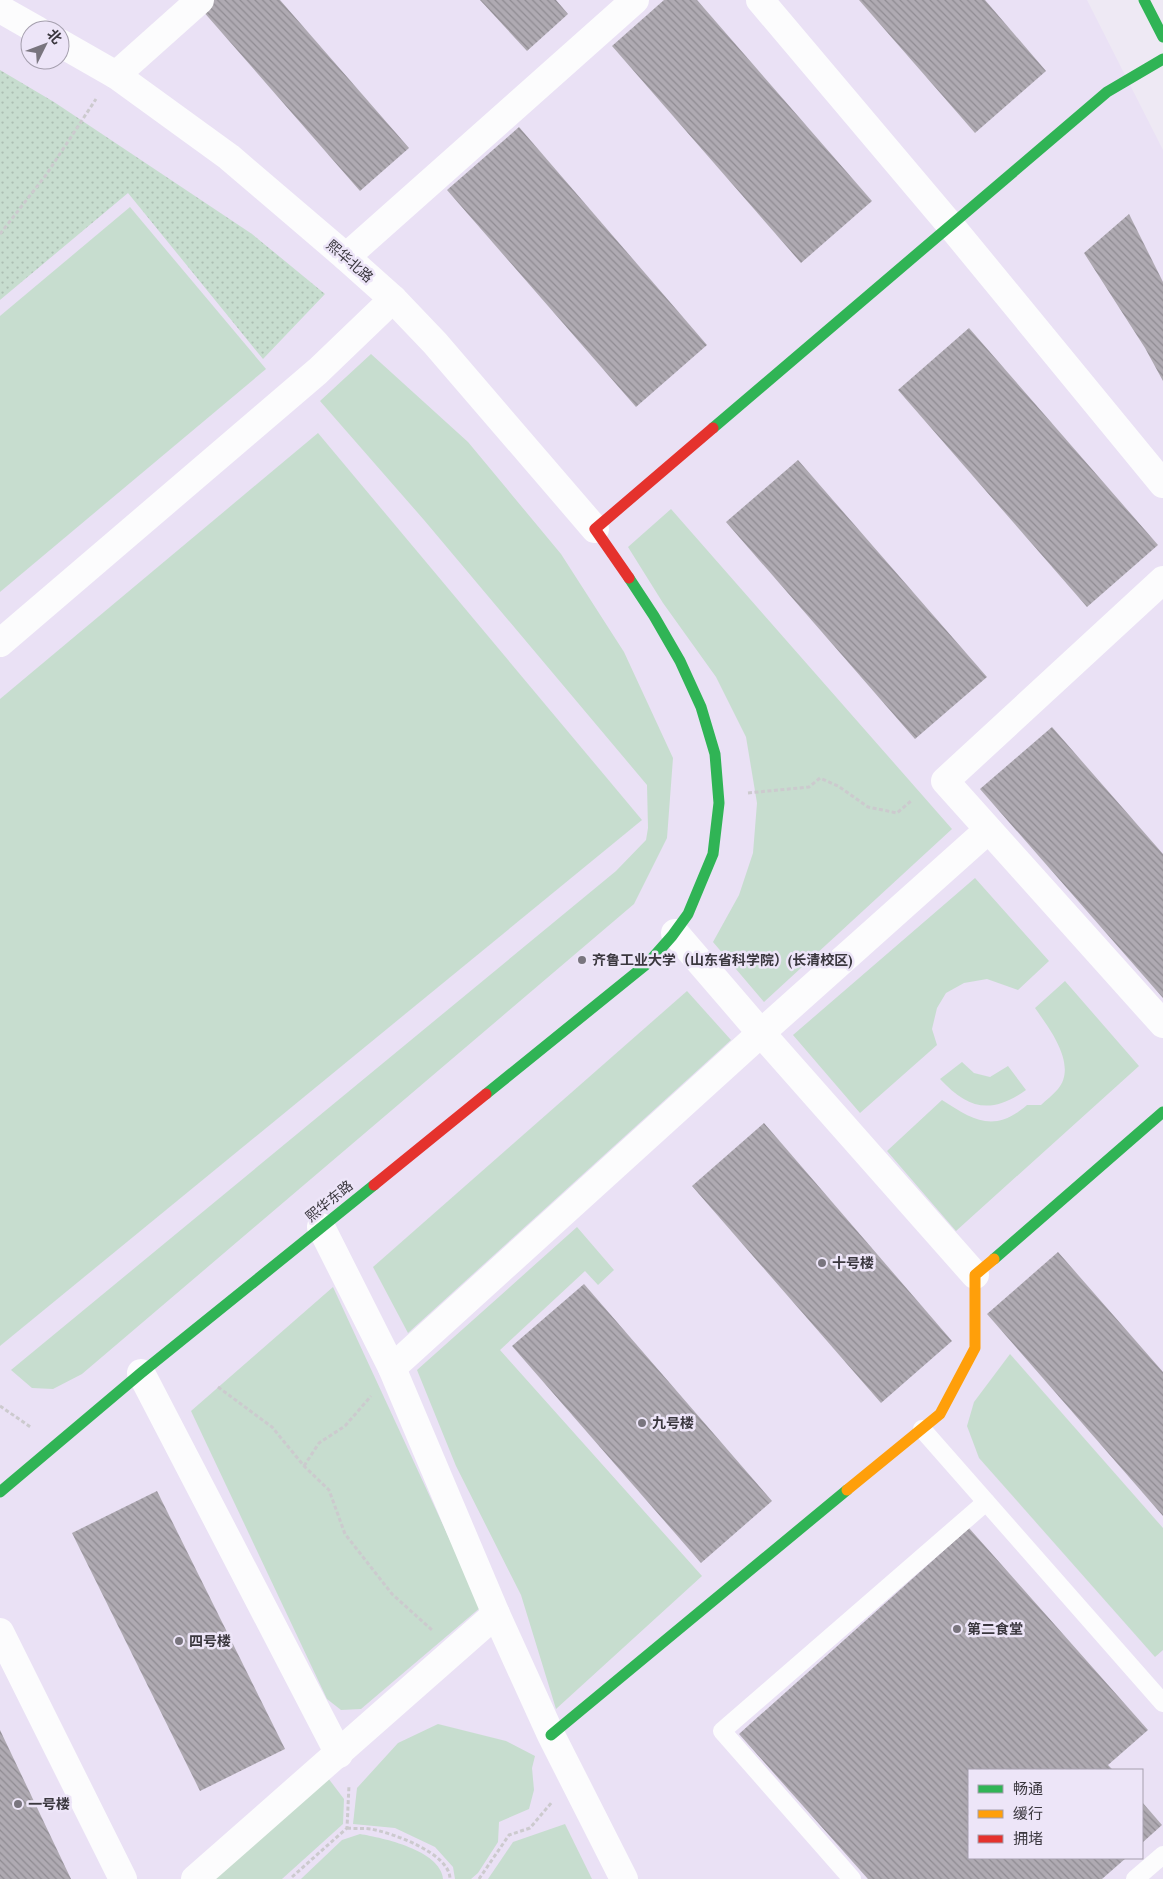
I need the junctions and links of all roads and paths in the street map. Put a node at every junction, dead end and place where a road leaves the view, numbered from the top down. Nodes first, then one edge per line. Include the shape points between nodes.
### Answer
1 (200, 0) edge
2 (636, 0) edge
3 (760, 0) edge
4 (1144, 0) edge
5 (0, 9) edge
6 (20, 20) edge
7 (1163, 37) edge
8 (70, 49) edge
9 (1163, 59) edge
10 (116, 75) junction
11 (952, 226) junction
12 (0, 234) edge
13 (346, 256) junction
14 (393, 299) junction
15 (1163, 484) edge
16 (595, 529) junction
17 (1163, 580) edge
18 (0, 643) edge
19 (720, 797) junction
20 (911, 801) dead end
21 (988, 830) junction
22 (675, 933) junction
23 (1163, 1024) edge
24 (761, 1033) junction
25 (1163, 1112) edge
26 (321, 1227) junction
27 (976, 1276) junction
28 (141, 1374) junction
29 (394, 1374) junction
30 (218, 1387) dead end
31 (0, 1406) edge
32 (922, 1430) junction
33 (55, 1444) junction
34 (304, 1466) junction
35 (0, 1492) edge
36 (986, 1502) junction
37 (496, 1614) junction
38 (0, 1632) edge
39 (454, 1651) junction
40 (1163, 1704) edge
41 (551, 1735) junction
42 (339, 1754) junction
43 (574, 1781) junction
44 (347, 1828) junction
45 (1163, 1855) edge
46 (292, 1877) dead end
47 (123, 1879) edge
48 (195, 1879) edge
49 (450, 1879) edge
50 (479, 1879) edge
51 (624, 1879) edge
52 (852, 1879) edge
53 (1135, 1879) edge

1 - 10 street
2 - 13 street
3 - 11 street
4 - 7 street
5 - 6 street
8 - 10 street, 熙华北路
9 - 11 street via 1107,92
10 - 12 path via 91,105 46,175
10 - 13 street, 熙华北路 via 229,157
11 - 15 street
11 - 16 street
13 - 14 street, 熙华北路
14 - 16 street, 熙华北路
14 - 18 street via 318,371
16 - 19 street, 熙华东路 via 654,615 689,678 709,727 716,754
17 - 21 street via 945,781
19 - 20 path via 809,787 820,778 868,807 897,813
19 - 22 street, 熙华东路 via 709,866 692,906
21 - 23 street
21 - 24 street
22 - 24 street
22 - 26 street, 熙华东路 via 648,963
24 - 27 street
24 - 29 street
25 - 27 street
26 - 28 street, 熙华东路
26 - 29 street
27 - 32 street via 975,1348 940,1414
28 - 33 street, 熙华东路
28 - 42 street
29 - 34 path via 345,1426 319,1443
29 - 37 street
30 - 34 path via 272,1427
31 - 33 path
32 - 36 lane
32 - 41 street
33 - 35 street, 熙华东路
34 - 39 path via 329,1490 346,1534 392,1594
36 - 40 lane
36 - 52 lane via 722,1731
37 - 39 street
37 - 41 street
38 - 47 street
39 - 42 street
41 - 43 street
42 - 44 path via 349,1782
42 - 48 street
43 - 50 path via 530,1828 509,1835
43 - 51 street
44 - 46 path
44 - 49 path via 370,1829 421,1847 441,1860
45 - 53 lane

